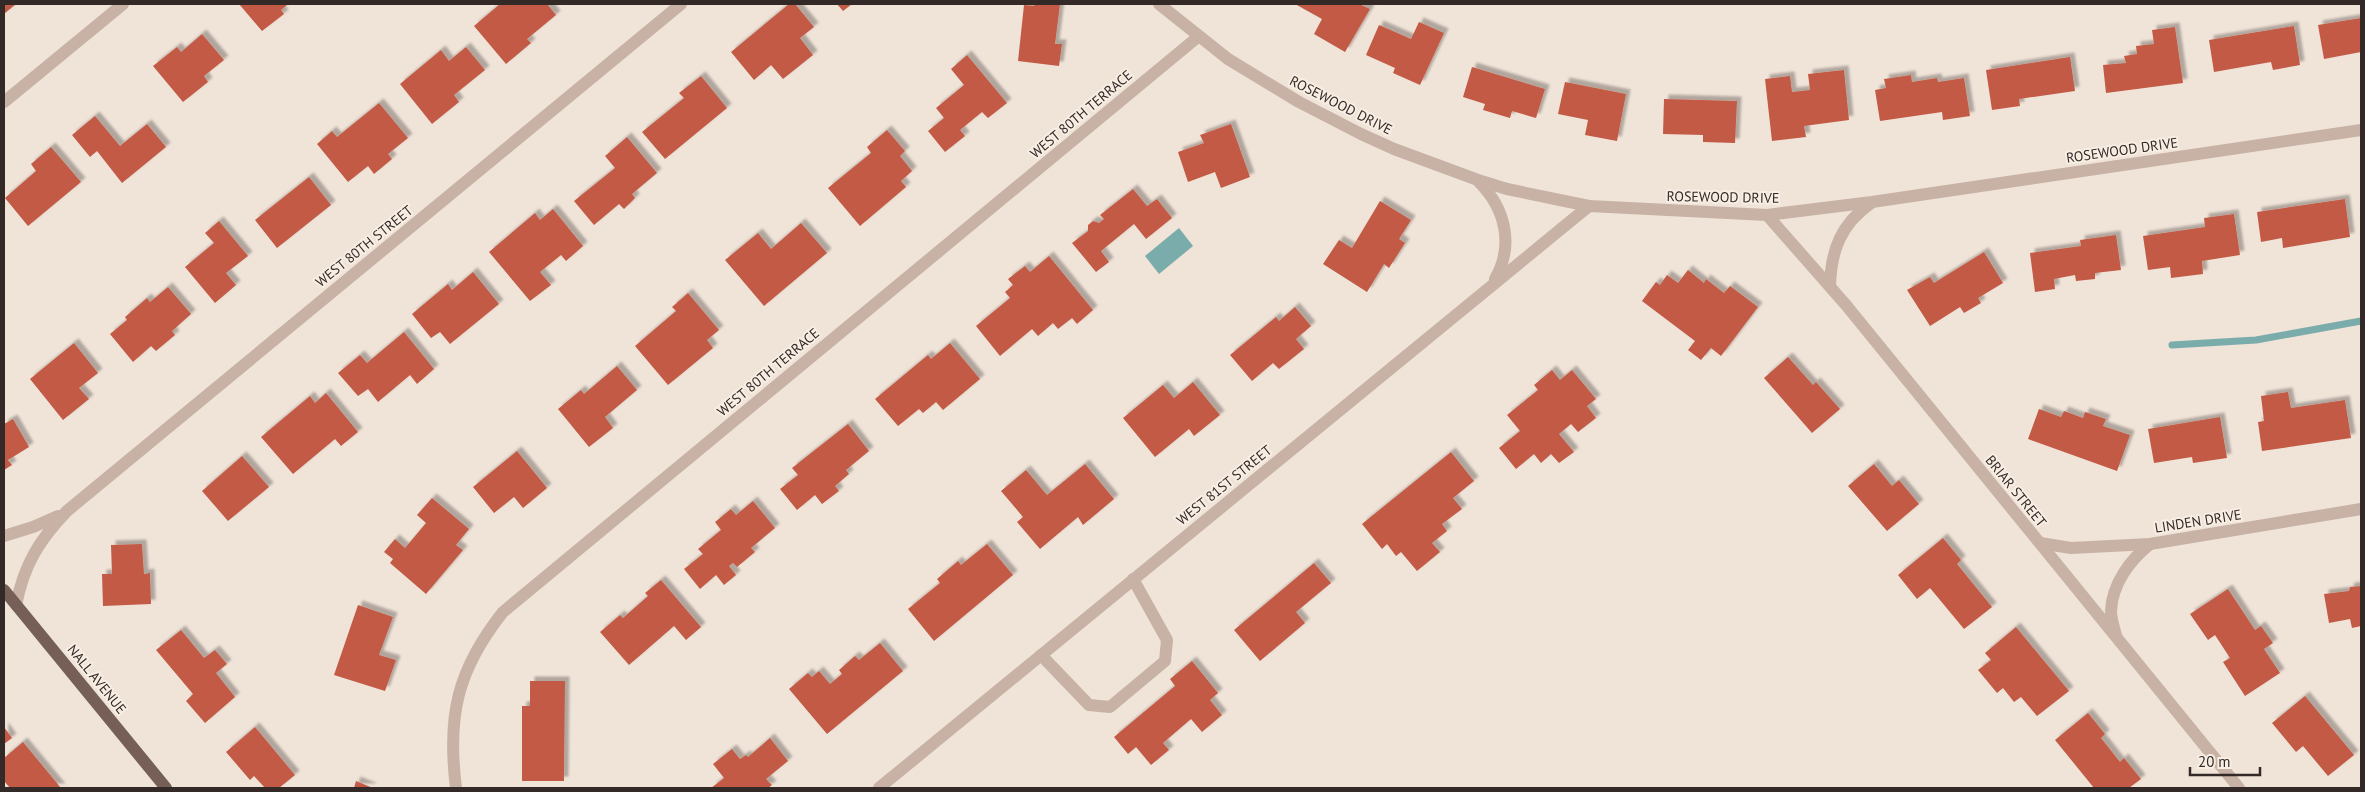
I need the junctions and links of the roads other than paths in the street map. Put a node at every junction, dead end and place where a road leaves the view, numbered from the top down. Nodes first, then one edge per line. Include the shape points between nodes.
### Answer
1 (123, 4) edge
2 (681, 4) edge
3 (1159, 4) edge
4 (1199, 36) junction
5 (4, 102) edge
6 (2361, 130) edge
7 (1478, 180) junction
8 (1872, 202) junction
9 (1589, 206) junction
10 (1767, 215) junction
11 (1492, 285) junction
12 (1830, 286) junction
13 (2361, 510) edge
14 (67, 511) junction
15 (4, 536) edge
16 (2040, 543) junction
17 (2150, 544) junction
18 (1133, 579) junction
19 (4, 590) edge
20 (16, 605) junction
21 (2117, 639) junction
22 (1041, 655) junction
23 (166, 788) edge
24 (456, 788) edge
25 (879, 788) edge
26 (2240, 788) edge

1 - 5 street
2 - 14 street, WEST 80TH STREET
3 - 4 street, ROSEWOOD DRIVE
4 - 7 street, ROSEWOOD DRIVE via 1228,59 1298,102 1394,149
4 - 24 street, WEST 80TH TERRACE via 503,612 482,638 462,680 453,721
6 - 8 street, ROSEWOOD DRIVE
7 - 9 street, ROSEWOOD DRIVE
7 - 11 street via 1498,205 1506,237 1502,267
8 - 10 street, ROSEWOOD DRIVE
8 - 12 street via 1855,214 1838,242 1831,263
9 - 10 street, ROSEWOOD DRIVE
9 - 11 street, WEST 81ST STREET
10 - 12 street, BRIAR STREET
11 - 18 street, WEST 81ST STREET
12 - 16 street, BRIAR STREET
13 - 17 street, LINDEN DRIVE
14 - 15 street, WEST 80TH STREET
14 - 20 street, WEST 80TH STREET via 50,528 30,557
16 - 17 street, LINDEN DRIVE via 2083,548
16 - 21 street, BRIAR STREET
17 - 21 street via 2132,560 2118,584 2111,613
18 - 22 street, WEST 81ST STREET
18 - 22 street via 1167,640 1165,661 1110,708 1089,705
19 - 20 main road, NALL AVENUE
20 - 23 main road, NALL AVENUE
21 - 26 street, BRIAR STREET
22 - 25 street, WEST 81ST STREET

